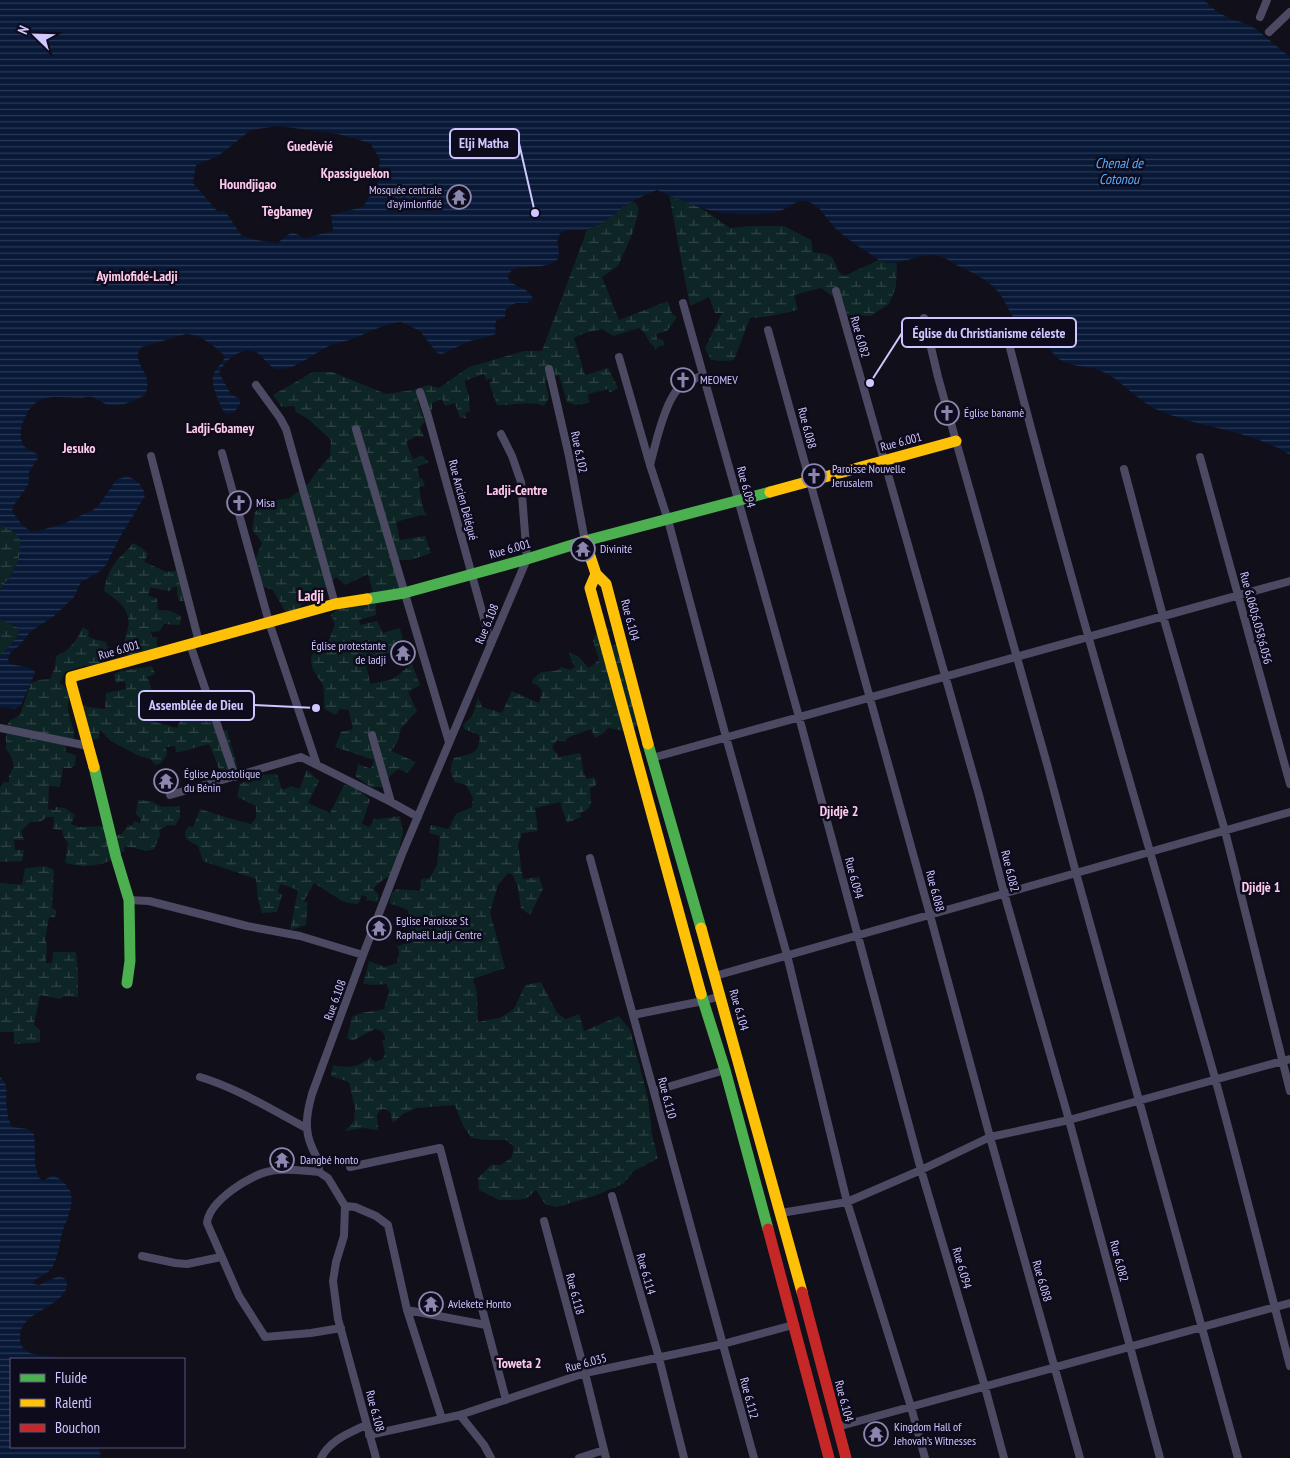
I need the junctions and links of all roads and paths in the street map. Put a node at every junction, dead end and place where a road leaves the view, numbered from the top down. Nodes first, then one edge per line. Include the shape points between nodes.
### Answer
1 (1267, 0) edge
2 (1290, 12) edge
3 (1260, 17) dead end
4 (1269, 32) dead end
5 (836, 291) dead end
6 (683, 303) dead end
7 (924, 318) dead end
8 (768, 330) dead end
9 (1010, 348) dead end
10 (619, 357) dead end
11 (549, 369) dead end
12 (703, 375) junction
13 (256, 385) dead end
14 (420, 392) dead end
15 (356, 429) dead end
16 (500, 434) dead end
17 (956, 441) junction
18 (222, 452) dead end
19 (151, 456) dead end
20 (1200, 456) dead end
21 (883, 461) junction
22 (650, 465) junction
23 (1124, 469) dead end
24 (810, 481) junction
25 (737, 501) junction
26 (668, 520) junction
27 (585, 541) junction
28 (527, 559) junction
29 (472, 574) junction
30 (596, 574) junction
31 (1290, 580) edge
32 (404, 593) junction
33 (1238, 595) junction
34 (335, 604) junction
35 (1163, 616) junction
36 (269, 622) junction
37 (1089, 636) junction
38 (195, 643) junction
39 (491, 644) junction
40 (1017, 656) junction
41 (945, 676) junction
42 (870, 697) junction
43 (799, 717) junction
44 (0, 728) edge
45 (372, 734) dead end
46 (726, 737) junction
47 (449, 742) junction
48 (88, 746) junction
49 (652, 758) junction
50 (317, 765) junction
51 (235, 777) junction
52 (1290, 784) edge
53 (170, 795) dead end
54 (391, 802) junction
55 (1290, 812) edge
56 (418, 817) junction
57 (1225, 831) junction
58 (1149, 852) junction
59 (590, 858) dead end
60 (1076, 873) junction
61 (1004, 894) junction
62 (129, 900) junction
63 (930, 915) junction
64 (858, 935) junction
65 (363, 955) junction
66 (787, 955) junction
67 (715, 976) junction
68 (127, 983) dead end
69 (721, 996) junction
70 (703, 1001) junction
71 (633, 1015) junction
72 (1286, 1061) edge
73 (725, 1070) junction
74 (200, 1077) dead end
75 (1215, 1080) junction
76 (654, 1091) junction
77 (1290, 1091) edge
78 (1140, 1101) junction
79 (1069, 1120) junction
80 (306, 1128) junction
81 (990, 1137) junction
82 (350, 1167) dead end
83 (922, 1170) junction
84 (319, 1172) junction
85 (612, 1196) dead end
86 (847, 1202) junction
87 (345, 1206) junction
88 (780, 1213) junction
89 (544, 1221) dead end
90 (142, 1256) dead end
91 (221, 1257) junction
92 (1290, 1304) edge
93 (1275, 1308) junction
94 (407, 1310) junction
95 (486, 1325) junction
96 (793, 1325) junction
97 (1202, 1327) junction
98 (341, 1328) junction
99 (723, 1344) junction
100 (1130, 1347) junction
101 (659, 1358) junction
102 (1290, 1366) edge
103 (1055, 1368) junction
104 (585, 1374) junction
105 (985, 1387) junction
106 (506, 1400) junction
107 (911, 1407) junction
108 (460, 1415) junction
109 (442, 1419) junction
110 (366, 1425) junction
111 (837, 1427) junction
112 (369, 1435) junction
113 (605, 1454) edge
114 (321, 1458) edge
115 (376, 1458) edge
116 (491, 1458) edge
117 (579, 1458) edge
118 (684, 1458) edge
119 (754, 1458) edge
120 (829, 1458) edge
121 (846, 1458) edge
122 (925, 1458) edge
123 (1004, 1458) edge
124 (1080, 1458) edge
125 (1160, 1458) edge
126 (1238, 1458) edge

1 - 3 street
2 - 4 street
5 - 21 street, Rue 6.082
6 - 12 street, Rue 6.094
7 - 17 street
8 - 24 street, Rue 6.088
9 - 37 street
10 - 22 street
11 - 27 street, Rue 6.102
12 - 22 street via 682,385 674,393
12 - 25 street, Rue 6.094
13 - 34 street via 286,429
14 - 29 street, Rue Ancien Délégué
15 - 32 street
16 - 28 street via 521,482
17 - 21 street, Rue 6.001
17 - 40 street
18 - 36 street
19 - 38 street
20 - 33 street, Rue 6.060;6.058;6.056
21 - 24 street, Rue 6.001
21 - 41 street, Rue 6.082
22 - 26 street
23 - 35 street
24 - 25 street, Rue 6.001
24 - 42 street, Rue 6.088
25 - 26 street, Rue 6.001
25 - 43 street, Rue 6.094
26 - 27 street, Rue 6.001
26 - 46 street
27 - 28 street, Rue 6.001
27 - 30 street, Rue 6.104
28 - 29 street, Rue 6.001
28 - 39 street, Rue 6.108
29 - 32 street, Rue 6.001
29 - 39 street, Rue Ancien Délégué
30 - 49 street, Rue 6.104 via 606,584
30 - 70 street, Rue 6.104 via 590,588
31 - 33 street
32 - 34 street, Rue 6.001
32 - 47 street
33 - 35 street
33 - 52 street, Rue 6.060;6.058;6.056
34 - 36 street, Rue 6.001
35 - 37 street
35 - 57 street
36 - 38 street, Rue 6.001
36 - 50 street
37 - 40 street
37 - 58 street
38 - 48 street, Rue 6.001 via 71,677
38 - 51 street
39 - 47 street, Rue 6.108
40 - 41 street
40 - 60 street
41 - 42 street
41 - 61 street, Rue 6.082
42 - 43 street
42 - 63 street, Rue 6.088
43 - 46 street
43 - 64 street, Rue 6.094
44 - 48 street
45 - 54 street
46 - 49 street
46 - 66 street
47 - 56 street, Rue 6.108
48 - 62 street
49 - 67 street, Rue 6.104
50 - 51 street via 301,757
50 - 54 street
51 - 53 street
54 - 56 street
55 - 57 street
56 - 65 street, Rue 6.108
57 - 58 street
57 - 72 street
58 - 60 street
58 - 75 street
59 - 71 street, Rue 6.110
60 - 61 street
60 - 78 street
61 - 63 street
61 - 79 street, Rue 6.082
62 - 65 street via 158,903 300,936
62 - 68 street
63 - 64 street
63 - 81 street, Rue 6.088
64 - 66 street
64 - 83 street, Rue 6.094
65 - 80 street, Rue 6.108 via 312,1094
66 - 67 street
66 - 86 street
67 - 69 street, Rue 6.104
69 - 70 street
69 - 88 street, Rue 6.104
70 - 71 street
70 - 73 street, Rue 6.104
71 - 76 street, Rue 6.110
72 - 75 street
72 - 77 street
73 - 76 street
73 - 96 street, Rue 6.104
74 - 80 street
75 - 78 street
75 - 93 street
76 - 99 street, Rue 6.110
78 - 79 street
78 - 97 street
79 - 81 street
79 - 100 street, Rue 6.082
80 - 84 street, Rue 6.108 via 319,1161
81 - 83 street
81 - 103 street, Rue 6.088
82 - 95 street via 440,1148
83 - 86 street
83 - 105 street, Rue 6.094
84 - 87 street, Rue 6.108 via 328,1178
84 - 91 street via 272,1170 230,1192 211,1211 207,1223
85 - 101 street, Rue 6.114
86 - 88 street
86 - 107 street
87 - 94 street via 376,1216 388,1225
87 - 98 street, Rue 6.108 via 344,1236 333,1281
88 - 111 street, Rue 6.104
89 - 104 street, Rue 6.118
90 - 91 street via 187,1264
91 - 98 street via 238,1296 265,1337
92 - 93 street
93 - 97 street
93 - 102 street
94 - 95 street
94 - 109 street
95 - 106 street
96 - 99 street, Rue 6.035
96 - 120 street, Rue 6.104
97 - 100 street
97 - 126 street
98 - 110 street, Rue 6.108
99 - 101 street, Rue 6.035
99 - 119 street, Rue 6.112
100 - 103 street
100 - 125 street, Rue 6.082
101 - 104 street, Rue 6.035
101 - 118 street, Rue 6.114
103 - 105 street
103 - 124 street, Rue 6.088
104 - 106 street, Rue 6.035
104 - 113 street, Rue 6.118
105 - 107 street
105 - 123 street, Rue 6.094
106 - 108 street, Rue 6.035
107 - 111 street
107 - 122 street
108 - 109 street, Rue 6.035
108 - 116 street via 484,1444
109 - 112 street, Rue 6.035
110 - 112 street, Rue 6.108
110 - 114 street via 328,1446
111 - 121 street, Rue 6.104
112 - 115 street, Rue 6.108
113 - 117 street

